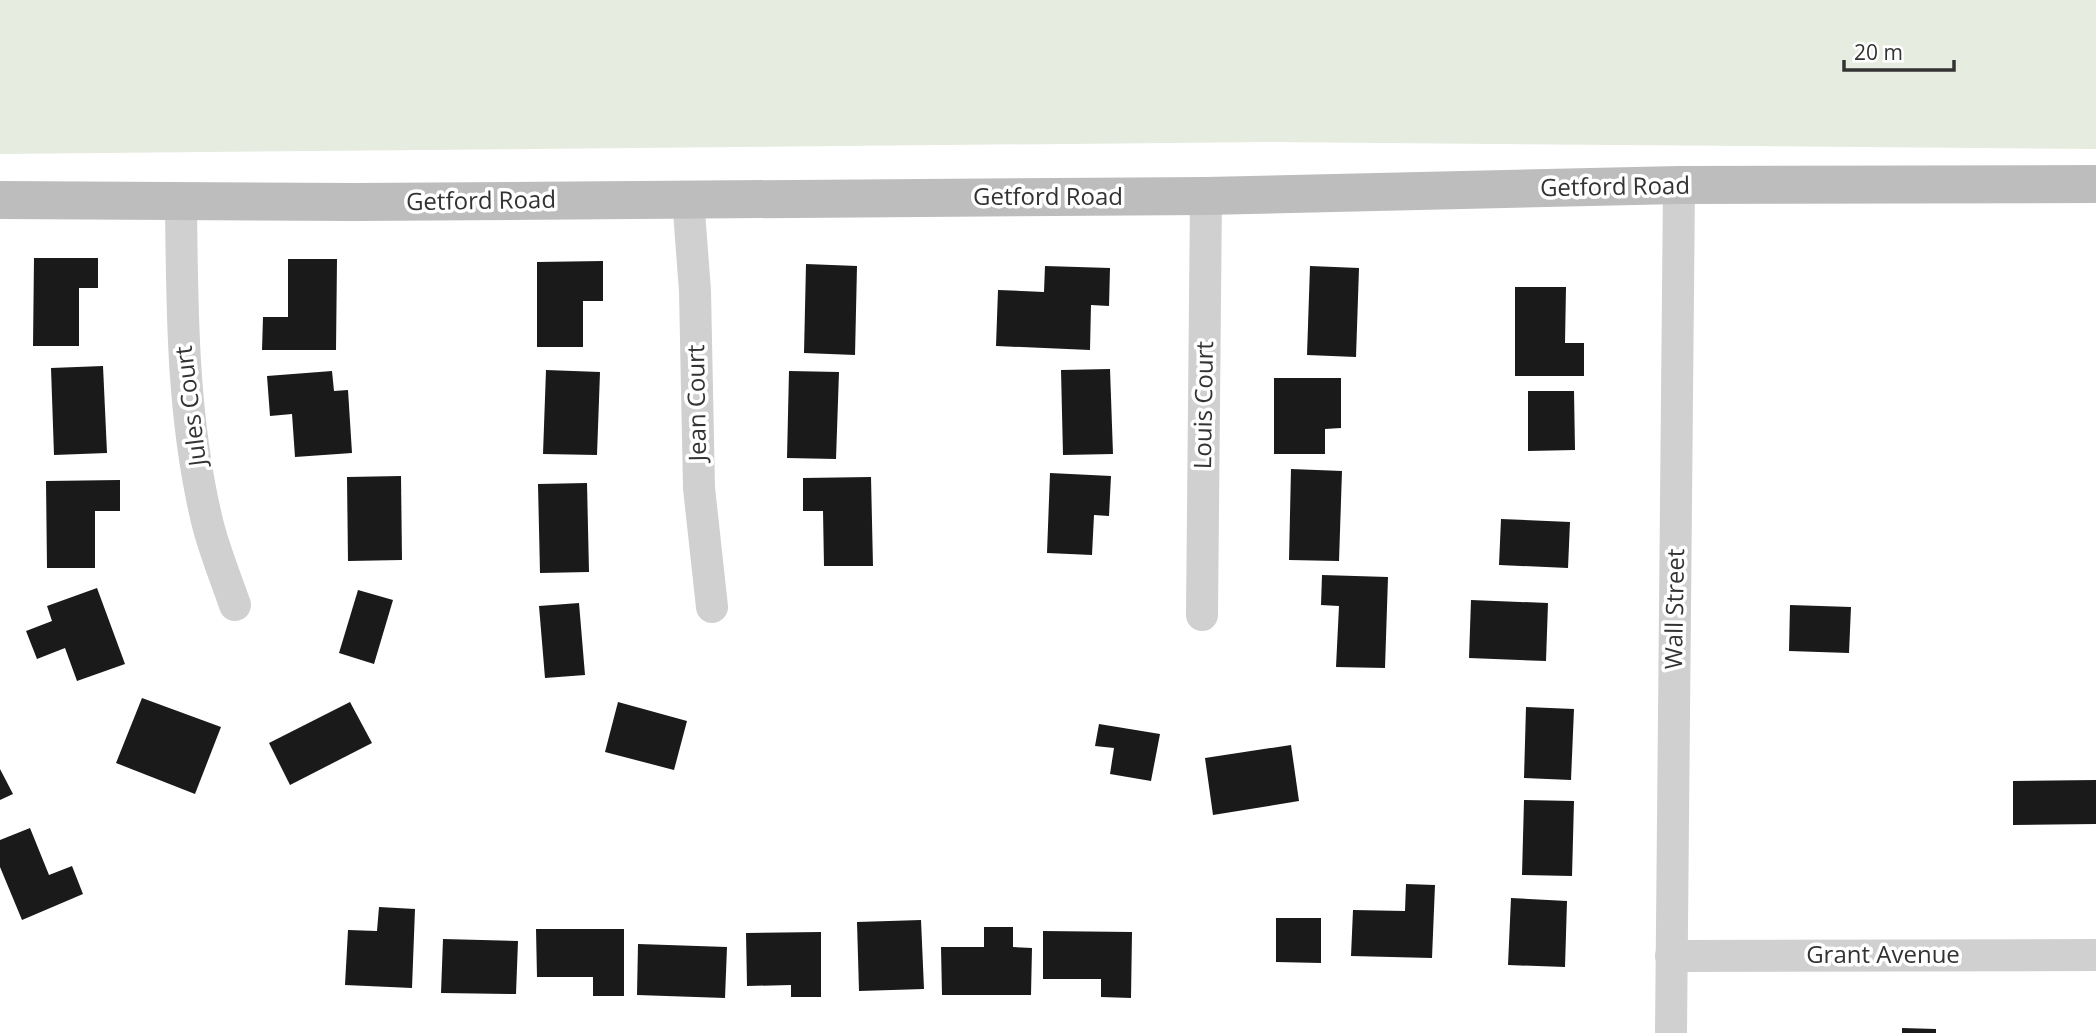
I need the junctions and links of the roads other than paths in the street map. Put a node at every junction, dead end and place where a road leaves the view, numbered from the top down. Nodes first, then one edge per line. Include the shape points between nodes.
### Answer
1 (2096, 184) edge
2 (1679, 185) junction
3 (1206, 196) junction
4 (688, 198) junction
5 (0, 200) edge
6 (181, 201) junction
7 (235, 605) dead end
8 (712, 607) dead end
9 (1202, 615) dead end
10 (2096, 955) edge
11 (1671, 956) junction
12 (1671, 1033) edge

1 - 2 street, Getford Road
2 - 3 street, Getford Road
2 - 11 street, Wall Street
3 - 4 street, Getford Road
3 - 9 street, Louis Court
4 - 6 street, Getford Road
4 - 8 street, Jean Court via 699,488
5 - 6 street, Getford Road
6 - 7 street, Jules Court via 182,328 197,464 208,525
10 - 11 street, Grant Avenue
11 - 12 street, Wall Street

